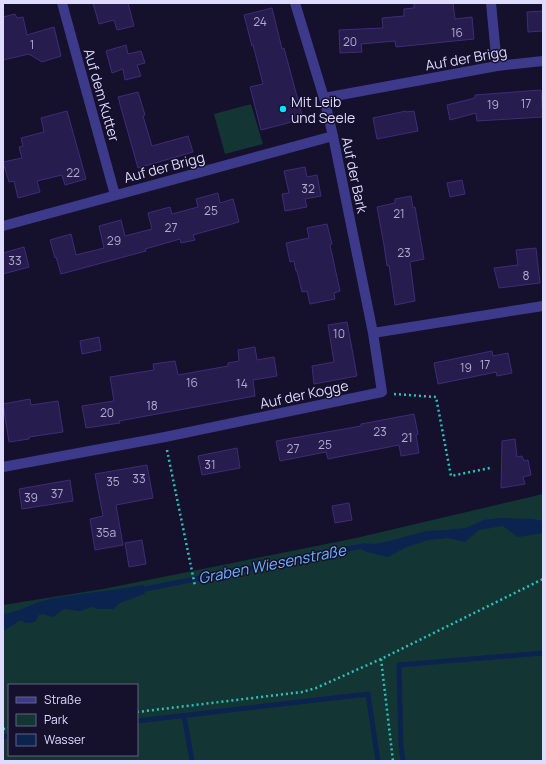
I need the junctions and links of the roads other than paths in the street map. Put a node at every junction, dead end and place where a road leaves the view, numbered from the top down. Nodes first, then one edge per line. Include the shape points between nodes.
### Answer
1 (62, 3) edge
2 (295, 3) edge
3 (491, 3) edge
4 (543, 61) edge
5 (497, 66) junction
6 (324, 98) junction
7 (333, 136) junction
8 (116, 195) junction
9 (3, 226) edge
10 (543, 306) edge
11 (373, 333) junction
12 (3, 467) edge

1 - 8 street, Auf dem Kutter
2 - 6 street, Auf der Bark
3 - 5 street
4 - 5 street, Auf der Brigg
5 - 6 street, Auf der Brigg
6 - 7 street, Auf der Bark
7 - 8 street, Auf der Brigg
7 - 11 street, Auf der Bark
8 - 9 street, Auf der Brigg
10 - 11 street
11 - 12 street, Auf der Kogge via 382,392 165,437

